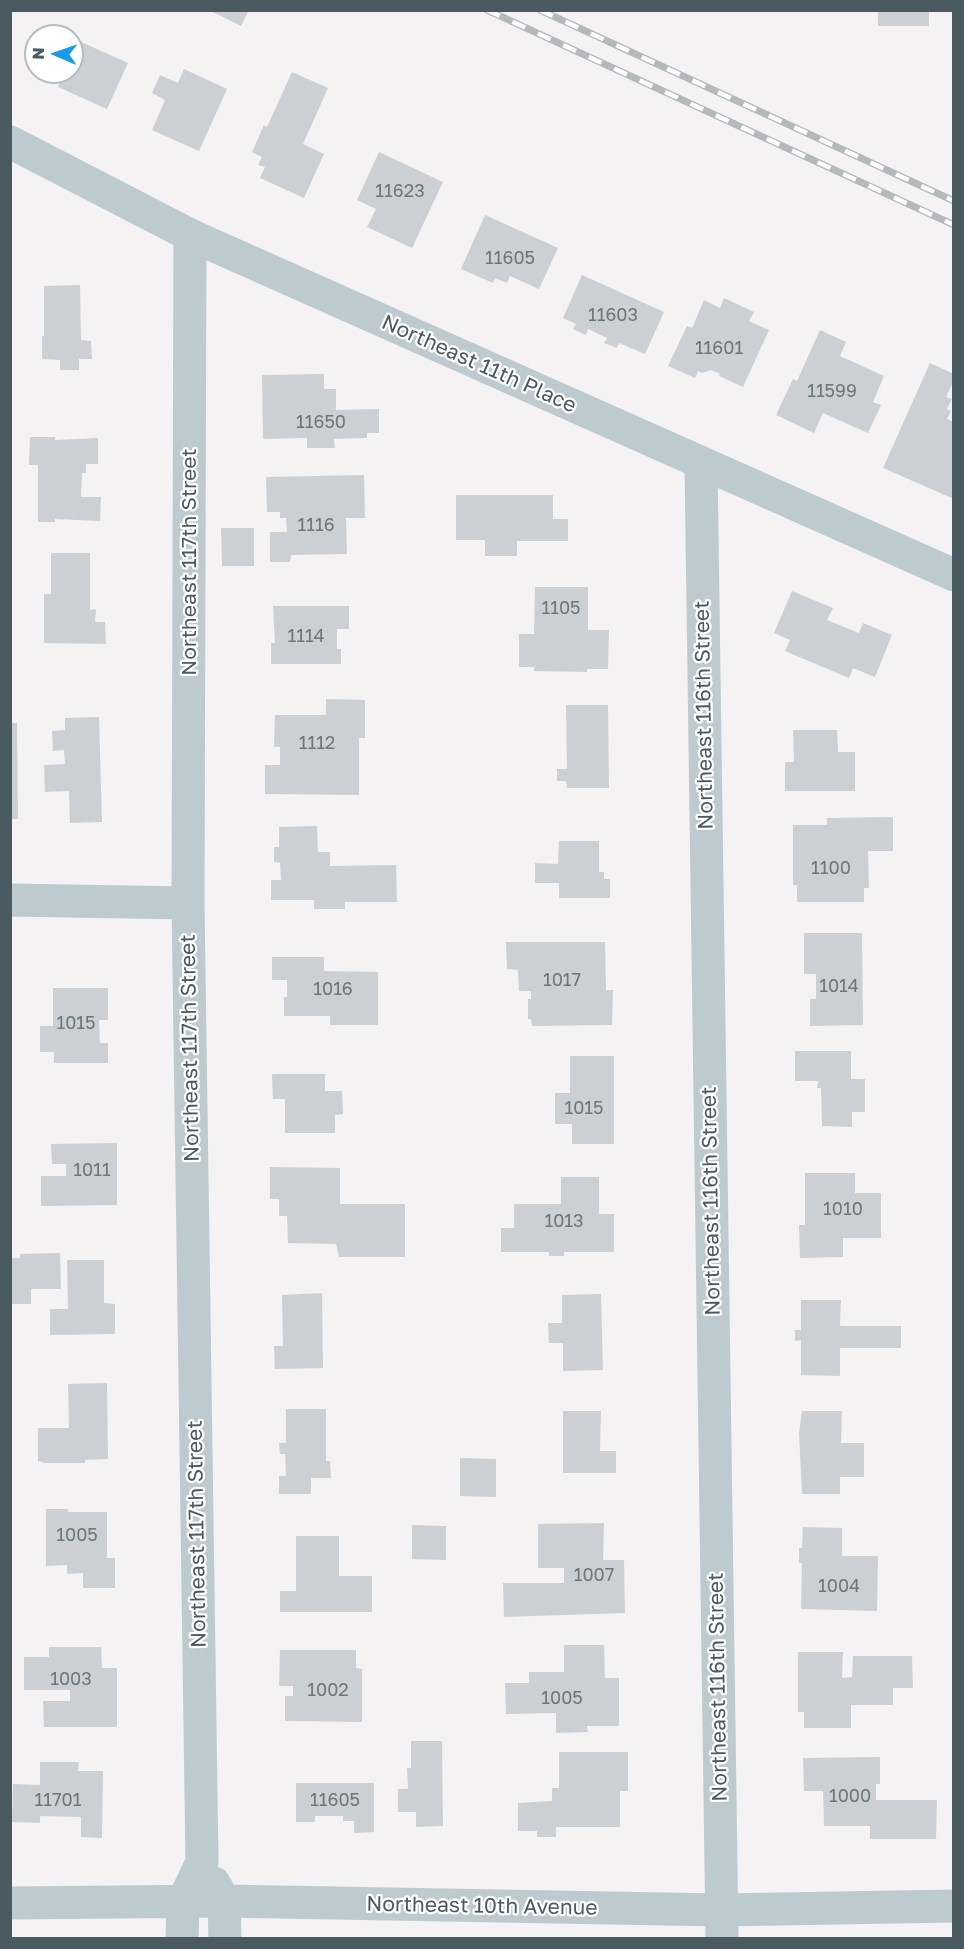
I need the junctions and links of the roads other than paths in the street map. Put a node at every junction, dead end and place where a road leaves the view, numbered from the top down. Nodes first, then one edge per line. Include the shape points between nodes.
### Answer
1 (10, 142) edge
2 (190, 235) junction
3 (701, 463) junction
4 (954, 575) edge
5 (10, 900) edge
6 (188, 903) junction
7 (202, 1862) junction
8 (224, 1901) junction
9 (183, 1902) junction
10 (10, 1903) edge
11 (954, 1906) edge
12 (721, 1924) edge
13 (182, 1938) edge
14 (225, 1938) edge

1 - 2 street, Northeast 11th Place
2 - 3 street, Northeast 11th Place
2 - 6 street, Northeast 117th Street
3 - 4 street, Northeast 11th Place
3 - 12 street, Northeast 116th Street
5 - 6 street
6 - 7 street, Northeast 117th Street
7 - 8 street, Northeast 117th Street
7 - 9 street, Northeast 117th Street
8 - 9 street, Northeast 10th Avenue
8 - 12 street, Northeast 10th Avenue
8 - 14 street, Northeast 117th Street
9 - 10 street, Northeast 10th Avenue
9 - 13 street, Northeast 117th Street
11 - 12 street, Northeast 10th Avenue

